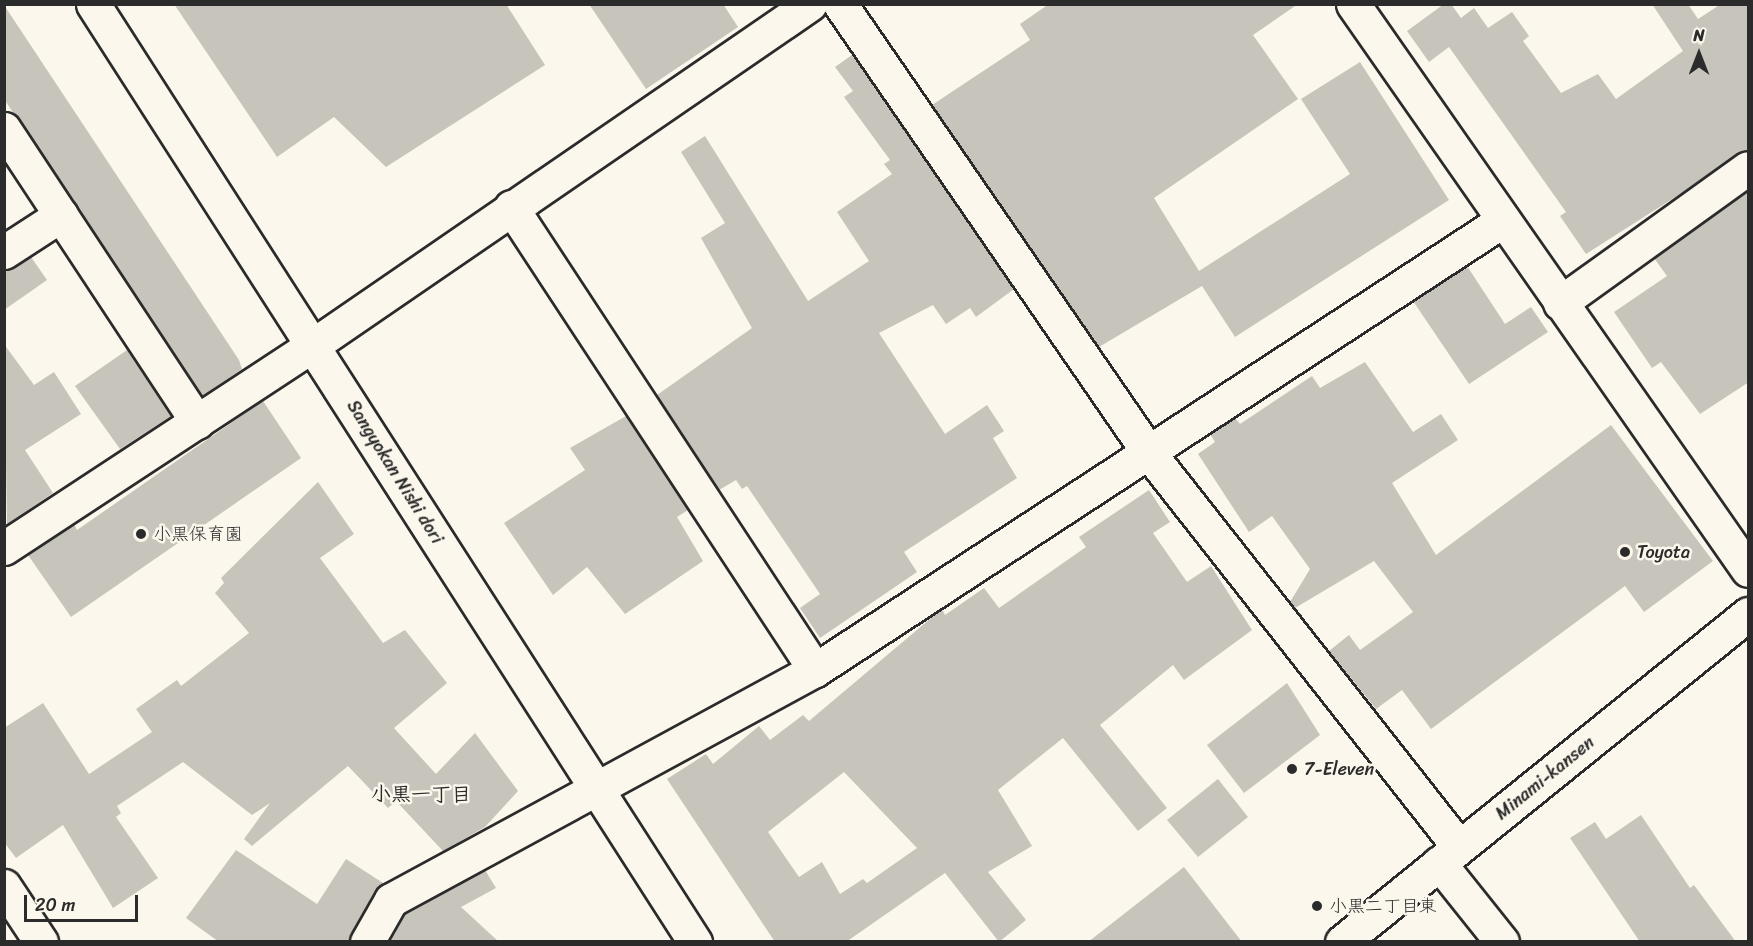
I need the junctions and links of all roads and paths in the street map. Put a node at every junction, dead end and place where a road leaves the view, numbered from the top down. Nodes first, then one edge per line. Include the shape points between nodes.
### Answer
1 (93, 4) edge
2 (810, 4) edge
3 (840, 4) edge
4 (1353, 4) edge
5 (4, 129) edge
6 (1749, 168) edge
7 (511, 207) junction
8 (62, 215) junction
9 (1502, 221) junction
10 (4, 252) edge
11 (1560, 303) junction
12 (315, 344) junction
13 (197, 422) junction
14 (1149, 453) junction
15 (4, 548) edge
16 (1749, 570) edge
17 (1749, 614) edge
18 (815, 670) junction
19 (595, 792) junction
20 (1449, 855) junction
21 (4, 886) edge
22 (41, 942) edge
23 (367, 942) edge
24 (695, 942) edge
25 (1341, 942) edge
26 (1502, 942) edge

1 - 12 street, Sangyokan Nishi dori
2 - 7 street
3 - 14 street
4 - 9 street
5 - 8 street
6 - 11 street
7 - 12 street
7 - 18 street
8 - 10 street
8 - 13 street
9 - 11 street
9 - 14 street
11 - 16 street
12 - 13 street
12 - 19 street, Sangyokan Nishi dori
13 - 15 street
14 - 18 street
14 - 20 street
17 - 20 street, Minami-kansen
18 - 19 street
19 - 23 street via 391,900
19 - 24 street, Sangyokan Nishi dori
20 - 25 street, Minami-kansen
20 - 26 street
21 - 22 street

